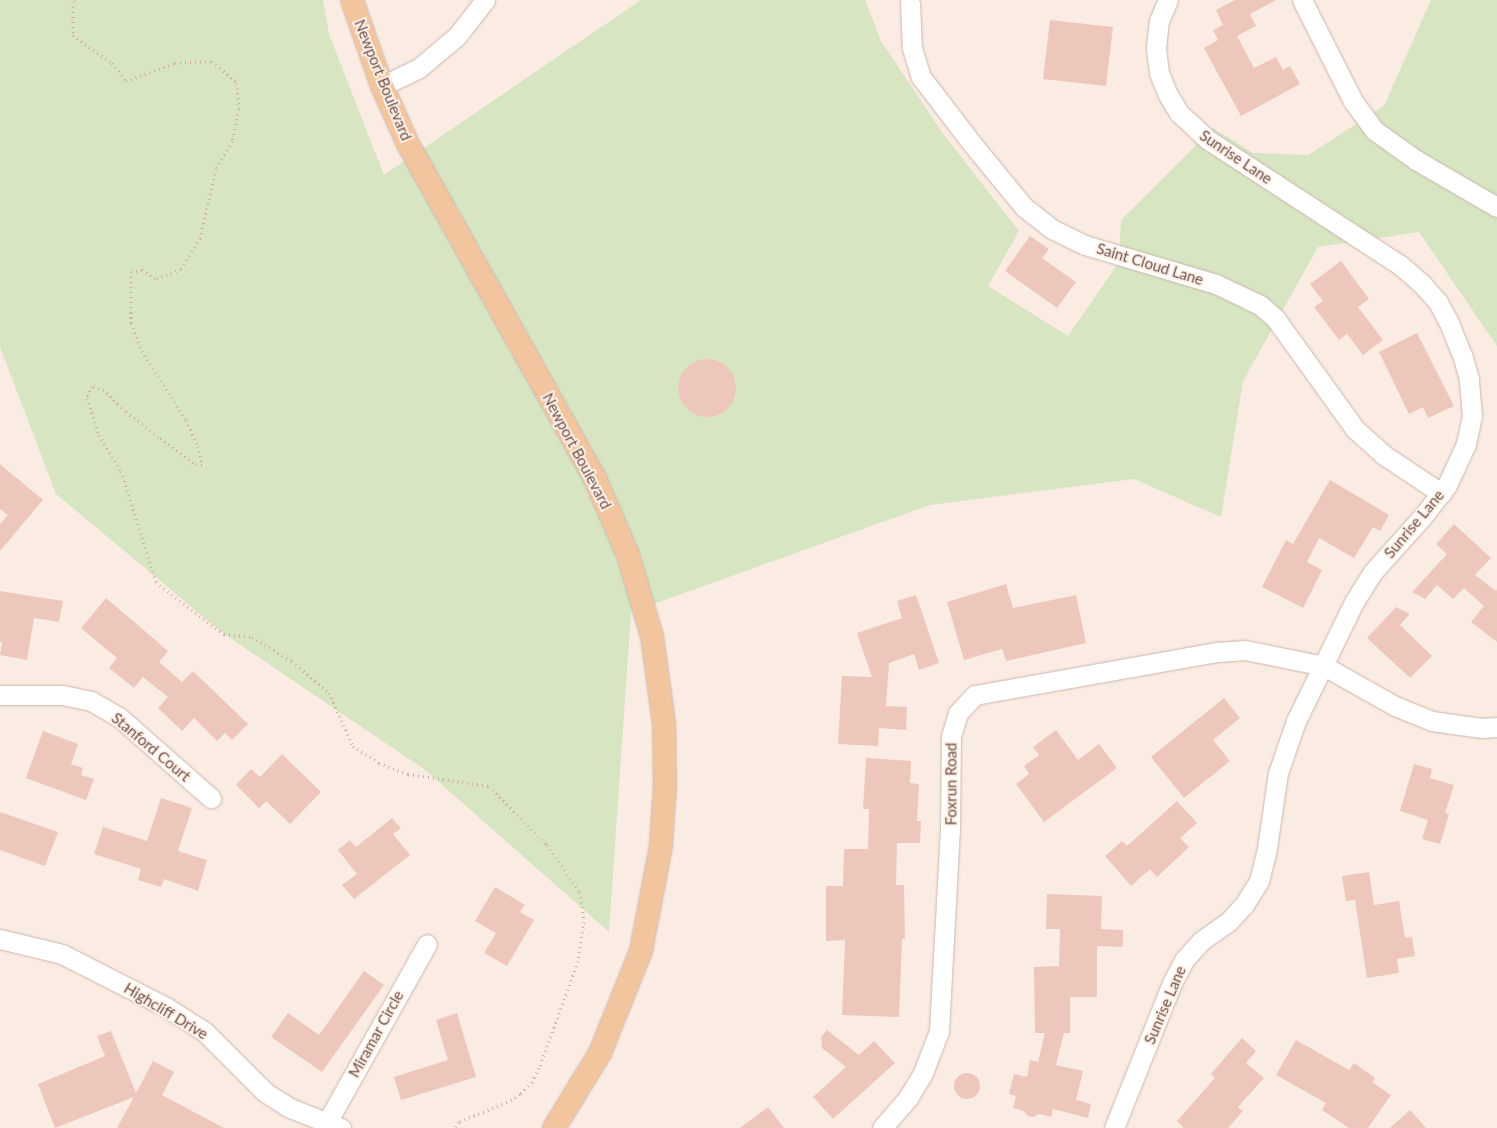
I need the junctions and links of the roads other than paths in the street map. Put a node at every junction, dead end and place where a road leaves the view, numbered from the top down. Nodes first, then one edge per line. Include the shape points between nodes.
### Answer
1 (352, 0) edge
2 (484, 0) edge
3 (1168, 0) edge
4 (1302, 0) edge
5 (910, 3) dead end
6 (382, 86) junction
7 (1497, 207) edge
8 (1441, 493) junction
9 (1324, 666) junction
10 (0, 695) edge
11 (1497, 727) edge
12 (210, 798) dead end
13 (0, 939) edge
14 (427, 944) dead end
15 (333, 1126) edge
16 (554, 1128) edge
17 (882, 1128) edge
18 (1114, 1128) edge

1 - 6 main road, Newport Boulevard
2 - 6 street via 457,36 419,68
3 - 8 street, Sunrise Lane via 1159,21 1156,48 1159,73 1179,113 1208,139 1400,265 1432,296 1448,321 1469,379 1472,416 1455,472
4 - 7 street via 1353,101 1374,130
5 - 8 street, Saint Cloud Lane via 912,48 921,77 1024,206 1052,230 1085,245 1216,284 1260,305 1275,318 1355,428 1384,454
6 - 16 main road, Newport Boulevard via 408,144 595,480 628,555 652,636 664,724 665,785 661,846 641,951 600,1053
8 - 9 street, Sunrise Lane via 1372,573 1354,602
9 - 11 street, Foxrun Road via 1395,706 1432,720 1482,728
9 - 17 street, Foxrun Road via 1244,650 1217,652 975,696 958,713 951,736 950,831 939,1031 923,1073 908,1098
9 - 18 street, Sunrise Lane via 1296,721 1278,773 1259,881 1244,905 1228,922 1201,941 1184,960
10 - 12 street, Stanford Court via 63,695 91,701 120,717
13 - 15 street, Highcliff Drive via 62,954 166,1007 205,1032 266,1092 290,1108
14 - 15 street, Miramar Circle

